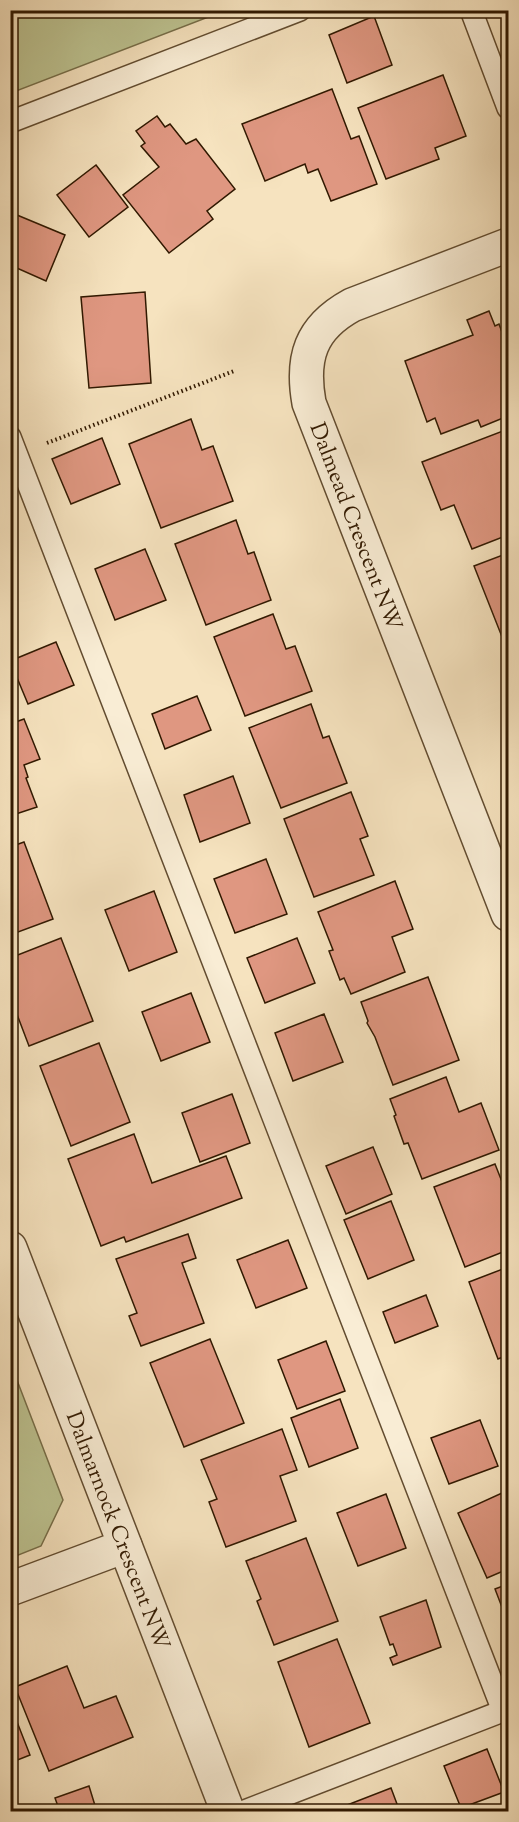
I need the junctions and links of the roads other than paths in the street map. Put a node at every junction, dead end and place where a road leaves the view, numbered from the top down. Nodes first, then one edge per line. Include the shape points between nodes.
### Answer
1 (300, 10) edge
2 (471, 10) edge
3 (508, 108) edge
4 (10, 122) edge
5 (508, 245) edge
6 (14, 446) edge
7 (501, 874) edge
8 (508, 914) edge
9 (10, 1248) edge
10 (125, 1546) junction
11 (10, 1589) edge
12 (506, 1710) edge
13 (228, 1812) edge
14 (242, 1812) edge

1 - 4 lane
2 - 3 lane
5 - 7 street, Dalmead Crescent NW via 335,314 315,341 307,360 305,383 309,403
6 - 12 lane
7 - 8 street, Dalmead Crescent NW
9 - 10 street, Dalmarnock Crescent NW
10 - 11 street
10 - 13 street, Dalmarnock Crescent NW
12 - 14 lane

